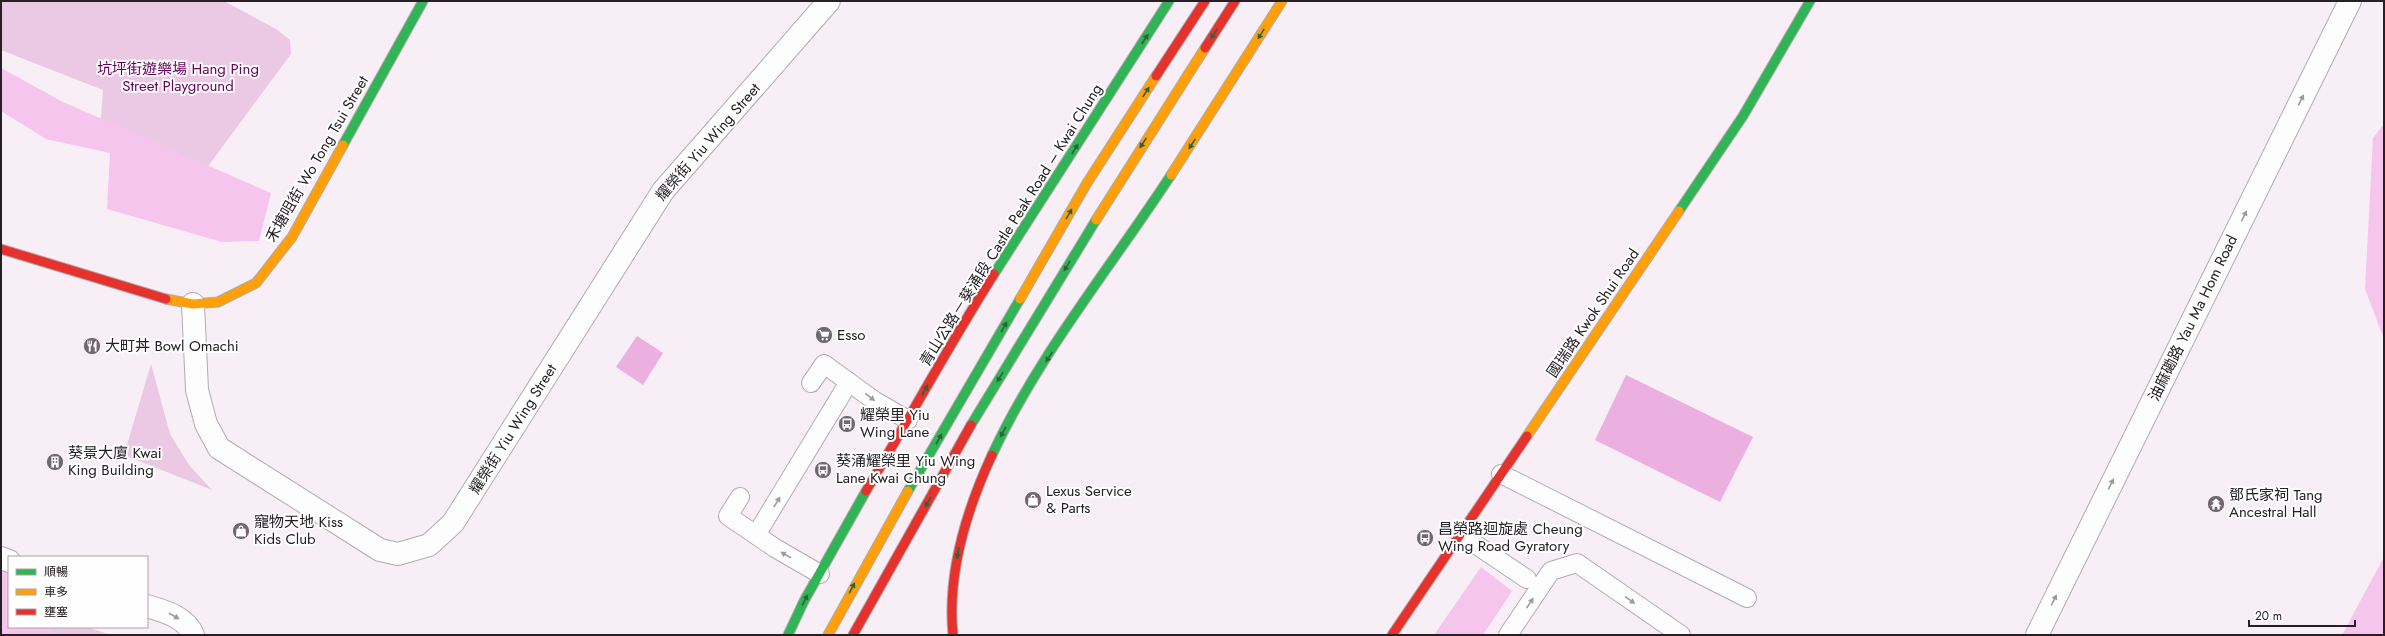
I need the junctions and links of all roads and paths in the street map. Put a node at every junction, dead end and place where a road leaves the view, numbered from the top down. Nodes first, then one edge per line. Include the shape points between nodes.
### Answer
1 (423, 1) edge
2 (829, 1) edge
3 (1169, 1) edge
4 (1205, 1) edge
5 (1235, 1) edge
6 (1282, 1) edge
7 (1810, 1) edge
8 (2350, 1) edge
9 (1, 249) edge
10 (193, 304) junction
11 (849, 382) junction
12 (811, 383) dead end
13 (908, 420) junction
14 (1501, 474) junction
15 (740, 497) dead end
16 (1460, 534) junction
17 (756, 535) junction
18 (820, 574) junction
19 (1527, 579) dead end
20 (1747, 598) dead end
21 (148, 606) edge
22 (193, 635) edge
23 (788, 635) edge
24 (828, 635) edge
25 (853, 635) edge
26 (953, 635) edge
27 (1392, 635) edge
28 (1508, 635) edge
29 (1681, 635) edge
30 (2036, 635) edge

1 - 10 main road, 禾塘咀街 Wo Tong Tsui Street via 292,238 256,283 218,302
2 - 10 street, 耀榮街 Yiu Wing Street via 663,190 453,523 429,545 398,554 380,550 220,448 206,424 197,390
13 -> 3 main road, 青山公路－葵涌段 Castle Peak Road – Kwai Chung via 954,336
24 -> 4 main road via 860,575 1087,184
5 -> 25 main road via 1109,196 984,404
6 -> 26 main road via 1193,142 1029,386 988,458 973,496 960,542 953,590
7 - 14 main road, 國瑞路 Kwok Shui Road via 1743,116
30 -> 8 street, 油麻磡路 Yau Ma Hom Road
9 - 10 main road, 禾塘咀街 Wo Tong Tsui Street via 157,298
11 - 12 lane via 824,364
11 -> 13 lane
17 -> 11 lane
13 - 18 main road, 青山公路－葵涌段 Castle Peak Road – Kwai Chung
14 - 16 main road, 國瑞路 Kwok Shui Road
14 - 20 lane
15 - 17 lane via 728,516
16 - 19 lane
16 - 27 main road, 國瑞路 Kwok Shui Road
18 -> 17 lane
23 -> 18 main road, 青山公路－葵涌段 Castle Peak Road – Kwai Chung
21 -> 22 street via 167,612 187,623
28 -> 29 lane via 1551,572 1577,563

